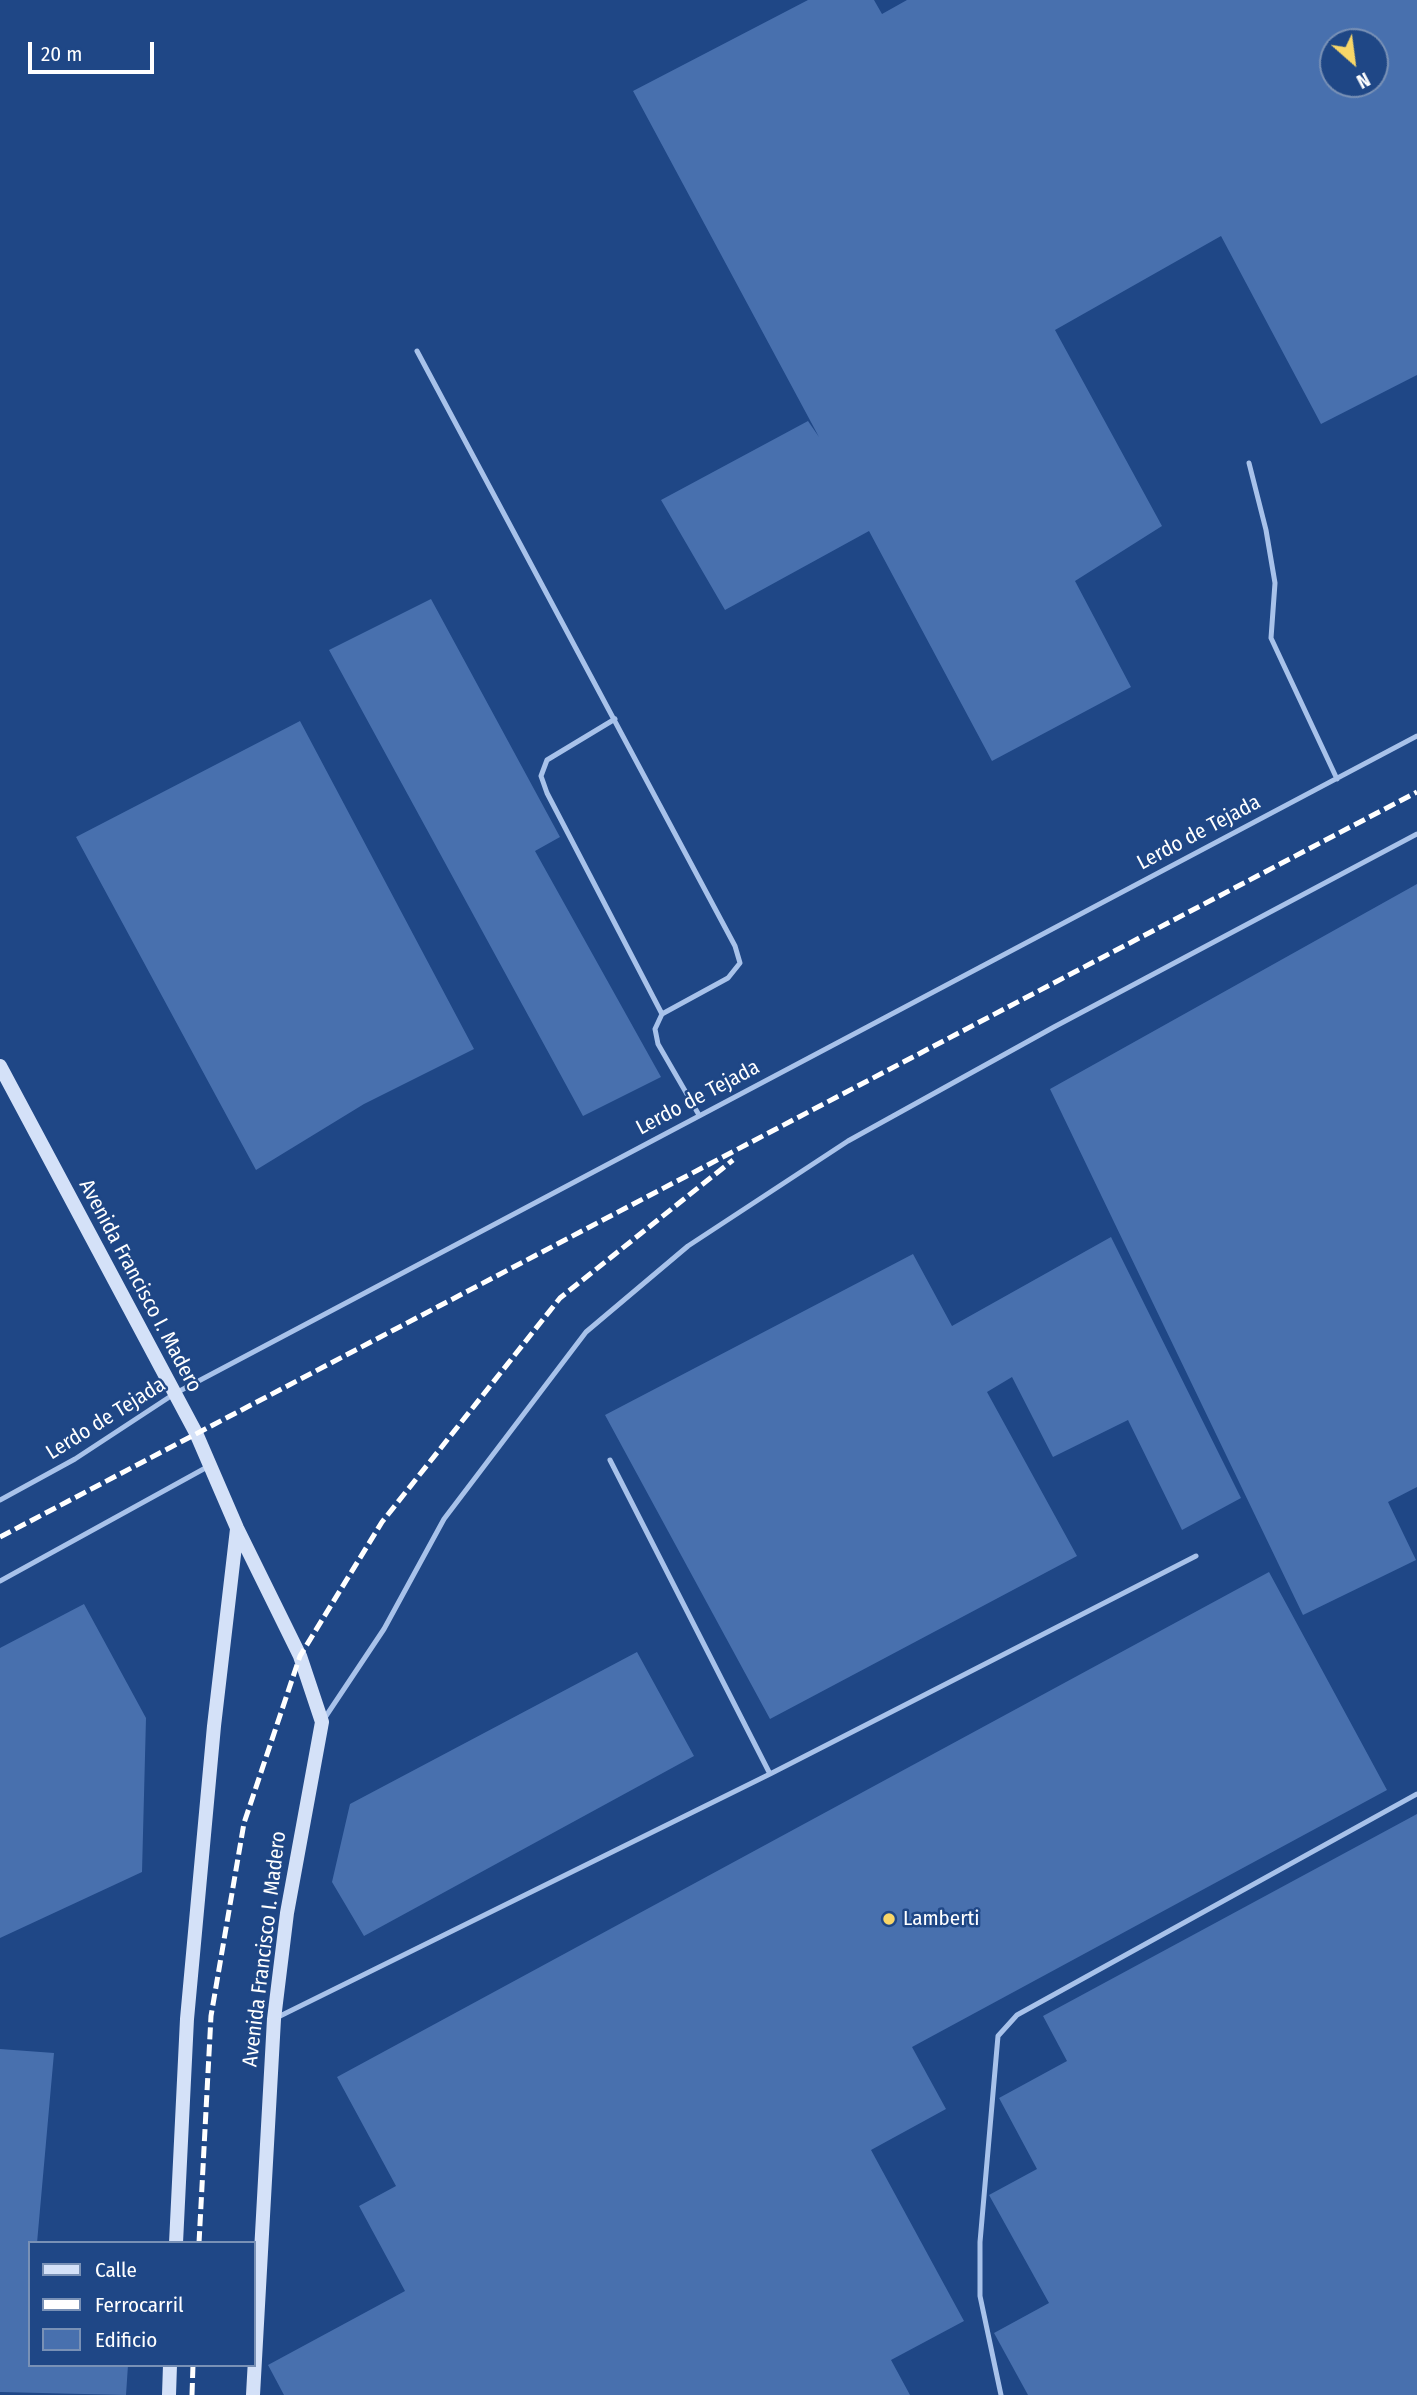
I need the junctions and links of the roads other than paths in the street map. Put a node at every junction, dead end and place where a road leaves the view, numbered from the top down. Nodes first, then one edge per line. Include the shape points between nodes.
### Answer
1 (417, 351) dead end
2 (1249, 463) dead end
3 (614, 719) junction
4 (1417, 736) edge
5 (1337, 779) junction
6 (1417, 834) edge
7 (662, 1014) junction
8 (0, 1066) edge
9 (699, 1115) junction
10 (174, 1394) junction
11 (610, 1460) dead end
12 (210, 1466) junction
13 (0, 1500) edge
14 (237, 1528) junction
15 (1196, 1556) dead end
16 (0, 1581) edge
17 (322, 1722) junction
18 (770, 1774) junction
19 (1417, 1794) edge
20 (274, 2019) junction
21 (176, 2241) edge
22 (256, 2341) edge
23 (170, 2367) edge
24 (255, 2367) edge
25 (169, 2395) edge
26 (253, 2395) edge
27 (1001, 2395) edge

1 - 3 lane
2 - 5 lane via 1275,583 1271,638
3 - 7 lane via 547,760 541,776
3 - 7 lane via 740,963 728,978
4 - 5 lane, Lerdo de Tejada
5 - 9 lane, Lerdo de Tejada
6 - 17 lane via 848,1141 688,1246 586,1332 444,1519 384,1629
7 - 9 lane via 655,1029 658,1044
8 - 10 street, Avenida Francisco I. Madero
9 - 10 lane, Lerdo de Tejada
10 - 12 street, Avenida Francisco I. Madero
10 - 13 lane, Lerdo de Tejada via 75,1459
11 - 18 lane
12 - 14 street, Avenida Francisco I. Madero
12 - 16 lane
14 - 17 street, Avenida Francisco I. Madero via 300,1656
14 - 21 street via 187,2019
15 - 18 lane
17 - 20 street, Avenida Francisco I. Madero via 287,1913
18 - 20 lane
19 - 27 lane via 1017,2015 998,2036 980,2242 980,2296
20 - 22 street, Avenida Francisco I. Madero
23 - 25 street
24 - 26 street, Avenida Francisco I. Madero

